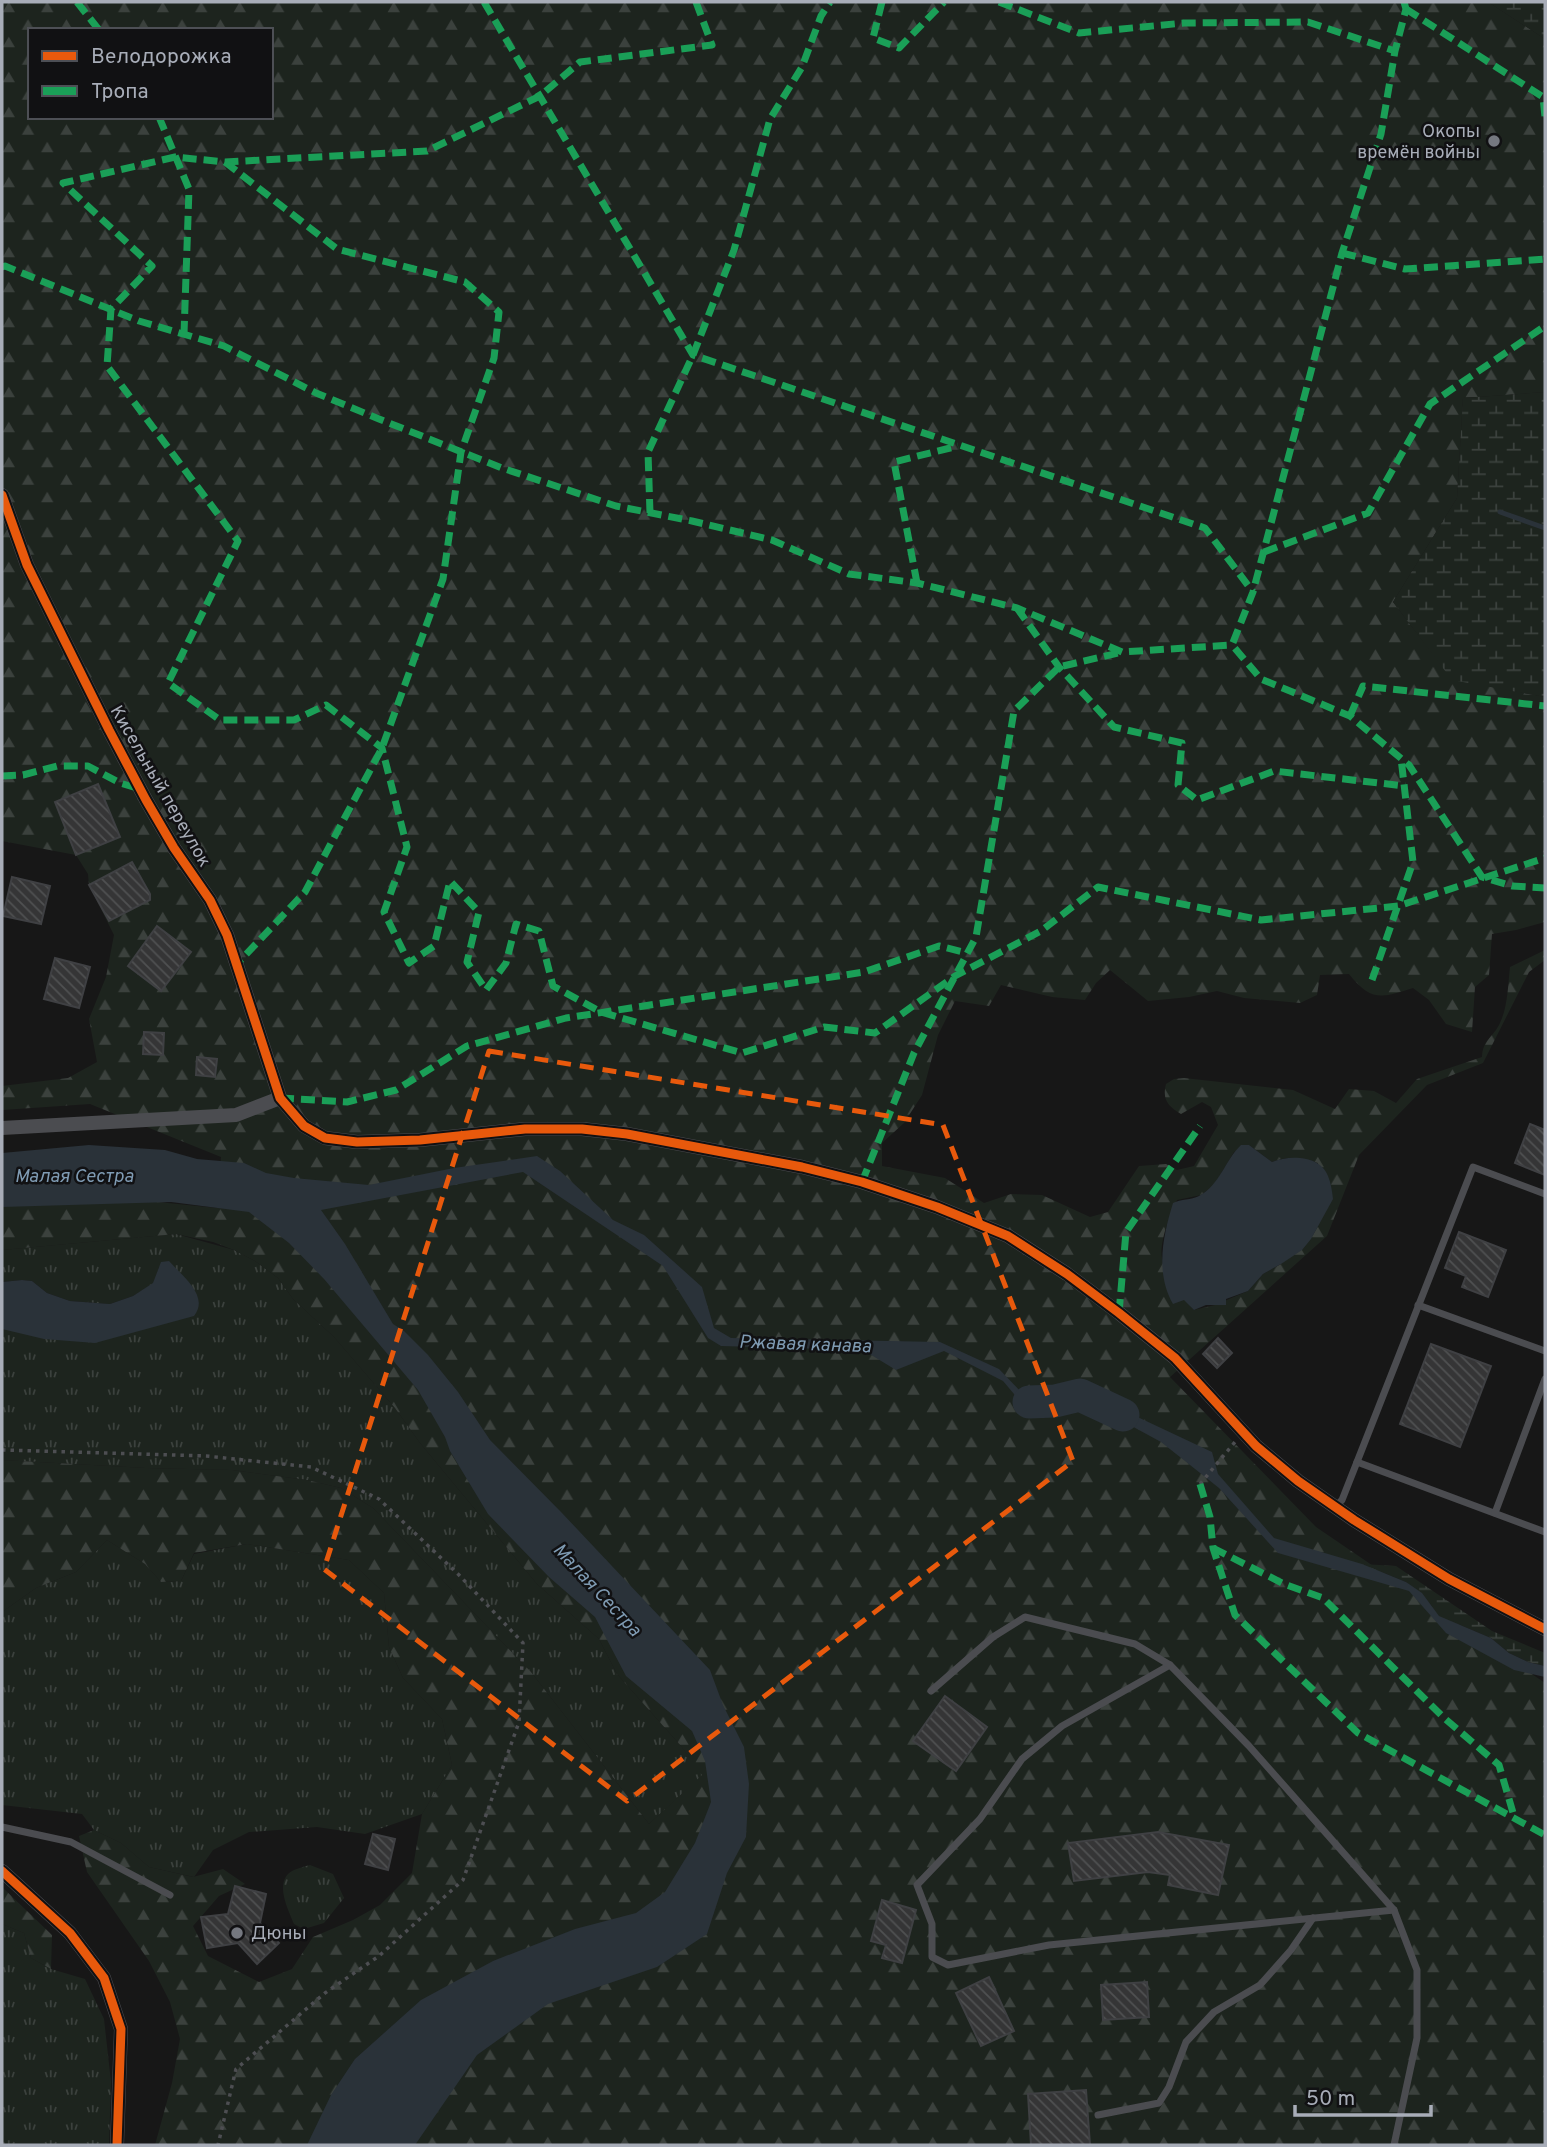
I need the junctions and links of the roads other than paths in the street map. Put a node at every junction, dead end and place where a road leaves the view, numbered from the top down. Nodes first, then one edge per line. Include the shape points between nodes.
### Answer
1 (2, 495) edge
2 (280, 1098) junction
3 (2, 1128) edge
4 (1545, 1194) edge
5 (1418, 1305) junction
6 (1545, 1351) edge
7 (1545, 1379) edge
8 (1357, 1462) junction
9 (1335, 1507) junction
10 (1495, 1513) junction
11 (1545, 1532) edge
12 (1545, 1629) edge
13 (1170, 1665) junction
14 (931, 1691) dead end
15 (2, 1827) edge
16 (2, 1871) edge
17 (170, 1895) dead end
18 (1394, 1910) junction
19 (1313, 1919) junction
20 (1098, 2115) dead end
21 (117, 2145) edge
22 (1394, 2145) edge

1 - 2 street, Кисельный переулок via 27,565 128,767 227,935
2 - 3 street via 236,1115
2 - 9 street via 304,1126 325,1139 420,1140 525,1129 593,1130 789,1164 937,1207 1007,1236 1068,1274 1175,1358 1243,1432
4 - 5 lane via 1473,1167
5 - 6 lane
5 - 8 lane
7 - 10 lane
8 - 9 lane
8 - 10 lane
9 - 12 street via 1449,1579
10 - 11 lane
13 - 14 lane via 1135,1644 1025,1617 993,1637
13 - 18 lane via 1249,1746
13 - 19 lane via 1062,1726 1023,1759 980,1819 917,1885 932,1924 932,1957 948,1965 1049,1945
15 - 17 lane via 71,1842
16 - 21 street via 71,1933 104,1978 121,2029
18 - 19 lane
18 - 22 lane via 1417,1970 1417,2038
19 - 20 lane via 1260,1985 1214,2012 1186,2042 1170,2087 1159,2103

